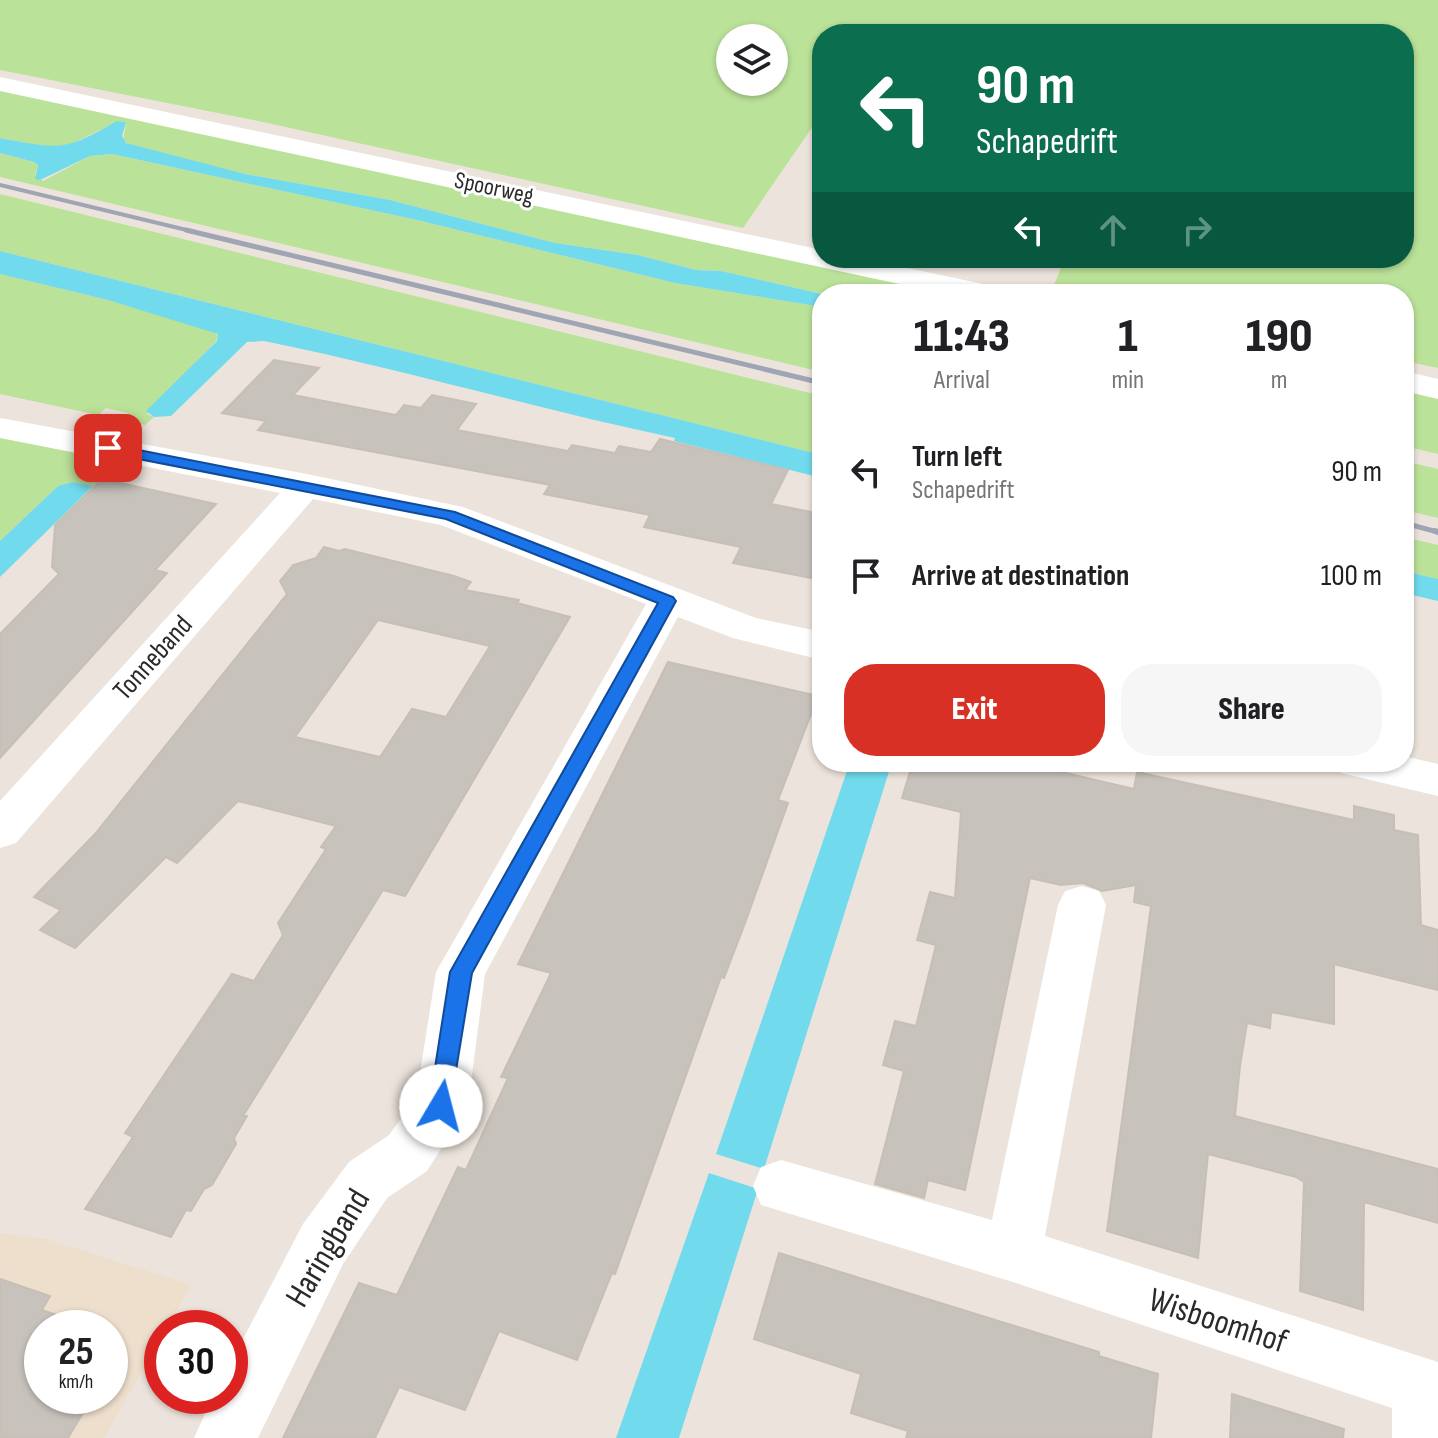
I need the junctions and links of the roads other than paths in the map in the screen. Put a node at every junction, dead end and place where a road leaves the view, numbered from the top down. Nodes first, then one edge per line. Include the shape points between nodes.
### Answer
1 (0, 84) edge
2 (812, 257) edge
3 (866, 268) edge
4 (941, 284) edge
5 (1414, 383) edge
6 (1438, 389) edge
7 (0, 428) edge
8 (307, 485) junction
9 (667, 601) junction
10 (812, 644) edge
11 (1402, 772) edge
12 (1438, 780) edge
13 (0, 831) edge
14 (1082, 905) dead end
15 (781, 1186) dead end
16 (1013, 1254) junction
17 (1428, 1406) edge
18 (225, 1438) edge

1 - 2 street, Spoorweg
3 - 4 street, Spoorweg
5 - 6 street
7 - 8 street
8 - 9 street via 450,515
8 - 13 street, Tonneband
9 - 10 street via 747,629
9 - 18 street, Haringband via 461,972 441,1106 408,1153 368,1180 323,1244
11 - 12 street
14 - 16 street
15 - 16 street, Wisboomhof
16 - 17 street, Wisboomhof

